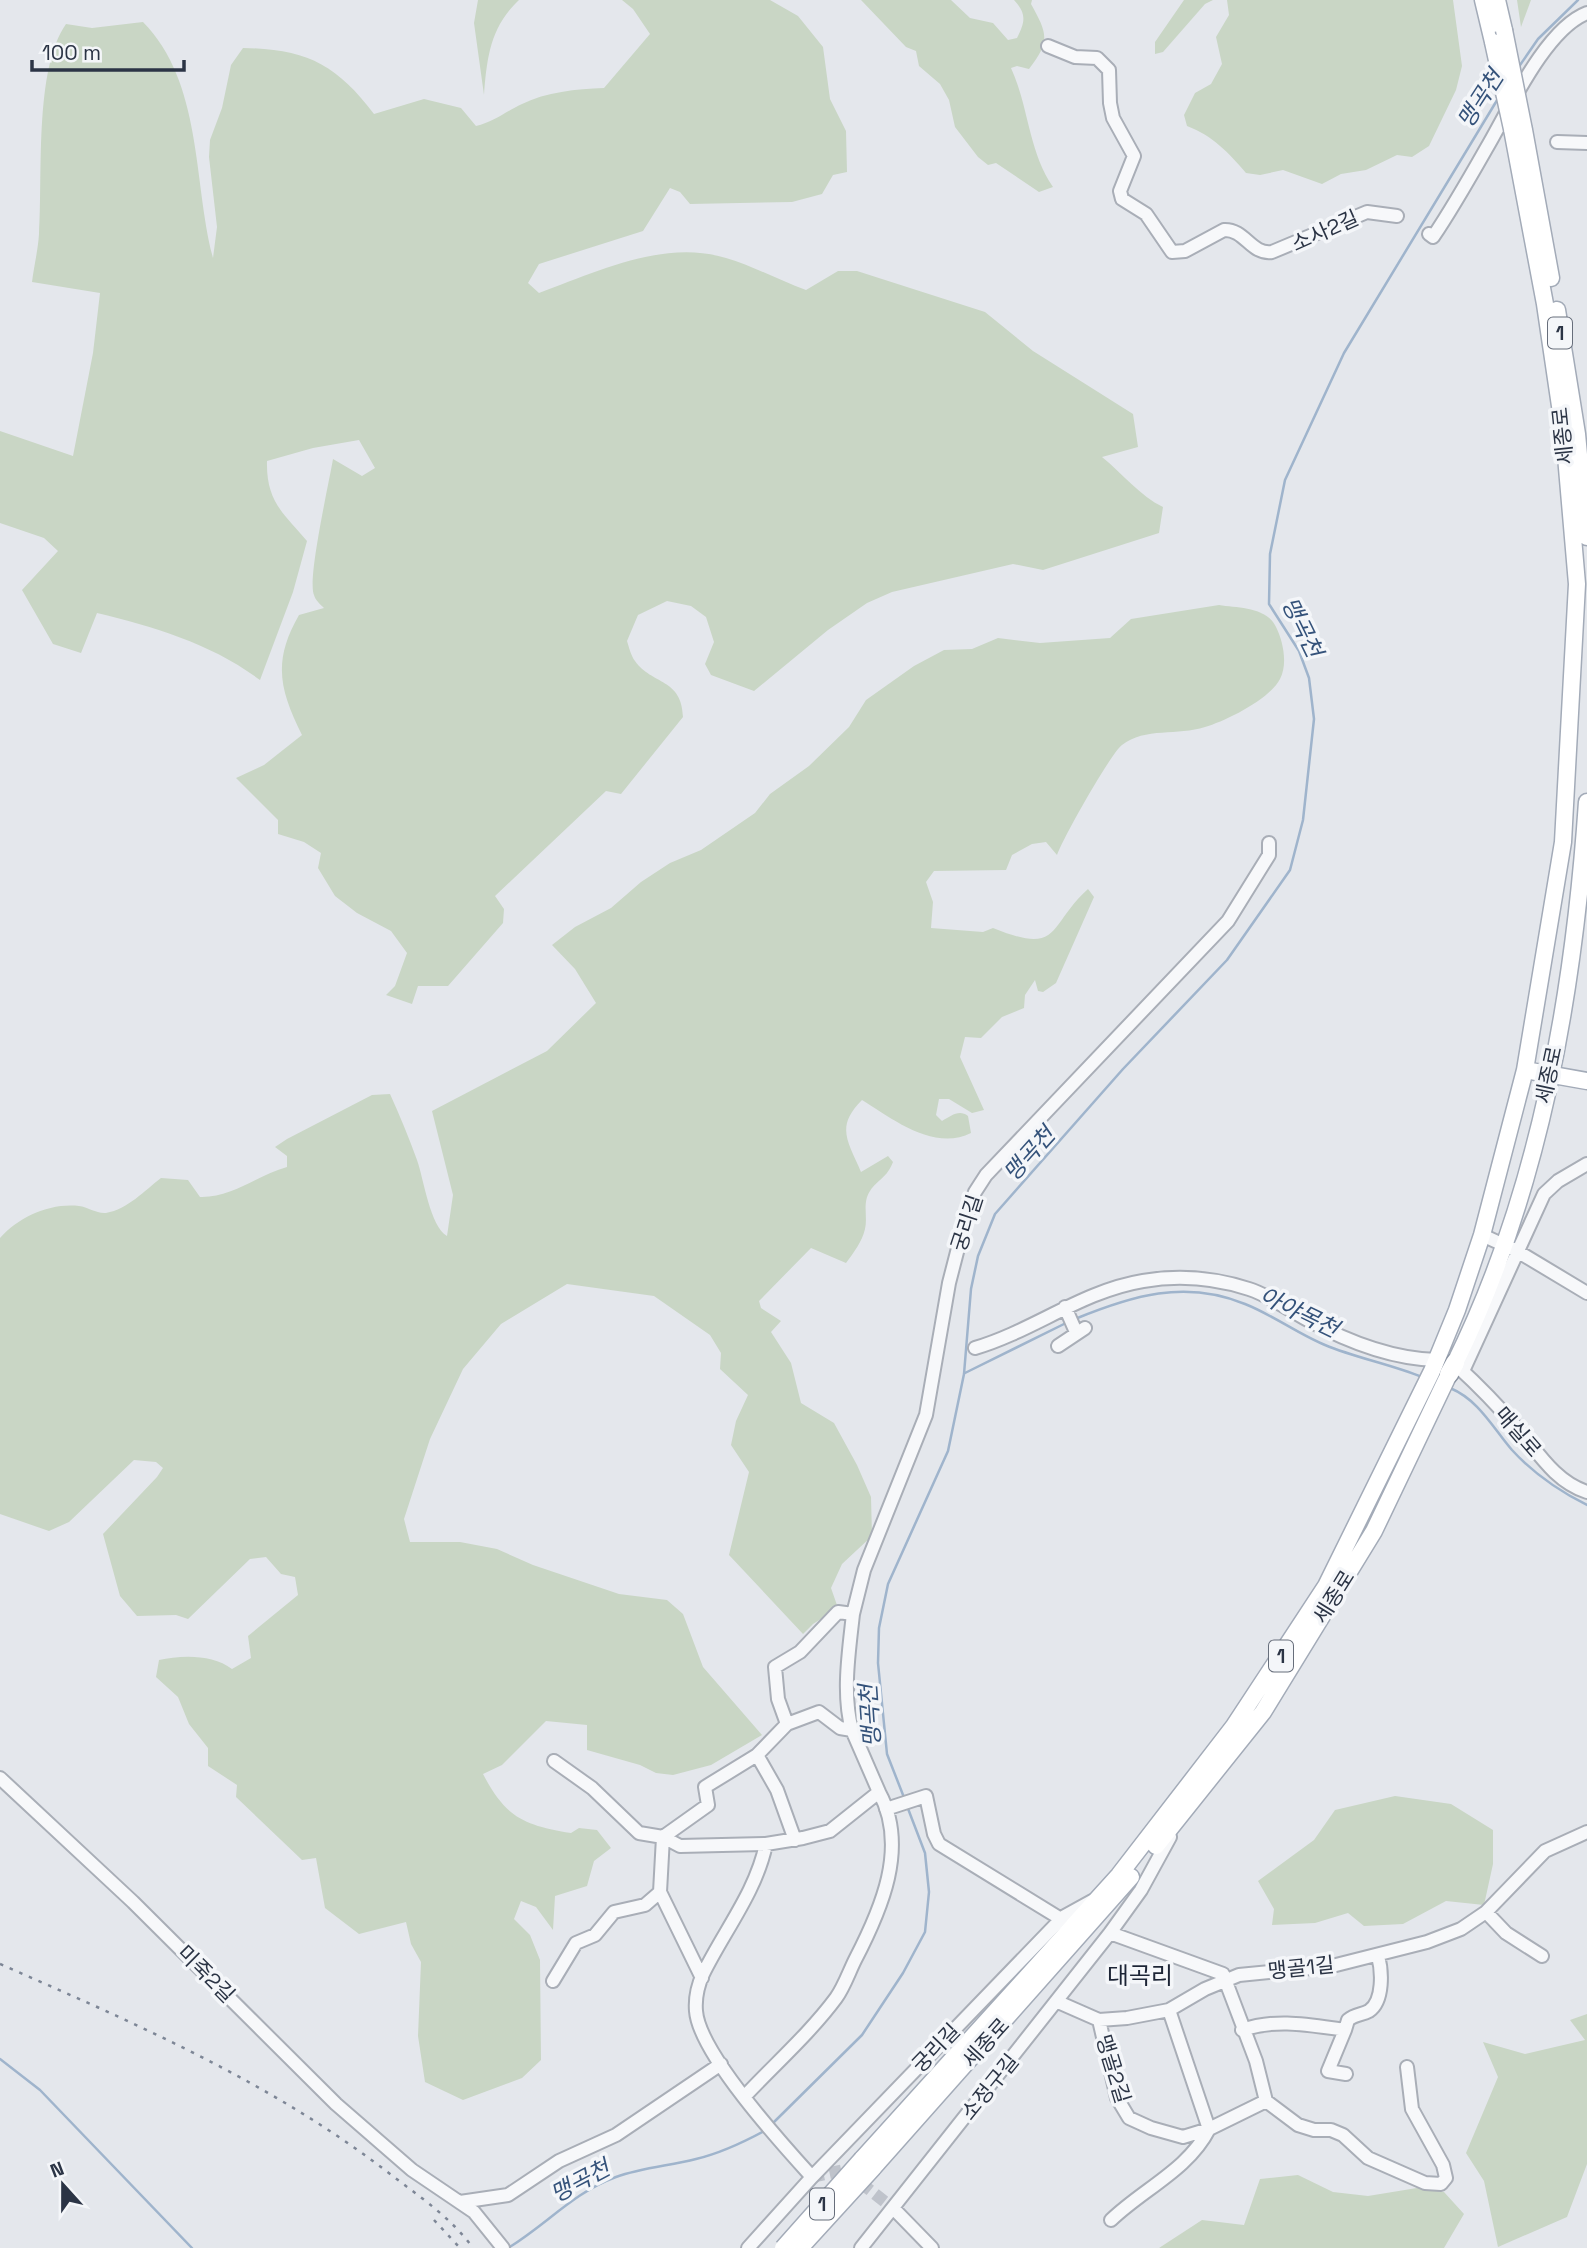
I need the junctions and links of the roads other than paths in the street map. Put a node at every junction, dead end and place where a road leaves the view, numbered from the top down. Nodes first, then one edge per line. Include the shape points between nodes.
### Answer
1 (1483, 0) edge
2 (1497, 0) edge
3 (1587, 13) edge
4 (1498, 36) junction
5 (1048, 46) dead end
6 (1518, 129) junction
7 (1557, 142) dead end
8 (1587, 143) edge
9 (1398, 216) dead end
10 (1429, 234) dead end
11 (1587, 537) edge
12 (1587, 802) edge
13 (1269, 843) dead end
14 (1525, 1070) junction
15 (1550, 1074) junction
16 (1587, 1081) edge
17 (1587, 1164) edge
18 (1482, 1235) junction
19 (1510, 1248) junction
20 (1587, 1293) edge
21 (1065, 1307) junction
22 (1058, 1346) dead end
23 (975, 1348) dead end
24 (1447, 1368) junction
25 (1587, 1493) edge
26 (853, 1614) junction
27 (787, 1724) junction
28 (852, 1730) junction
29 (757, 1755) junction
30 (554, 1761) dead end
31 (0, 1778) edge
32 (879, 1792) junction
33 (886, 1809) junction
34 (1182, 1815) junction
35 (1587, 1832) edge
36 (663, 1837) junction
37 (795, 1840) junction
38 (766, 1844) junction
39 (660, 1892) junction
40 (1101, 1895) junction
41 (1486, 1912) junction
42 (1061, 1919) junction
43 (1113, 1929) junction
44 (1378, 1955) junction
45 (1542, 1955) dead end
46 (702, 1978) junction
47 (554, 1981) dead end
48 (1225, 1981) junction
49 (1058, 2002) junction
50 (1169, 2010) junction
51 (1099, 2020) junction
52 (1242, 2029) junction
53 (1345, 2030) junction
54 (721, 2064) junction
55 (1407, 2067) dead end
56 (1346, 2074) dead end
57 (749, 2101) junction
58 (1266, 2101) junction
59 (1209, 2129) junction
60 (867, 2164) junction
61 (812, 2177) junction
62 (460, 2203) junction
63 (893, 2208) junction
64 (1111, 2220) dead end
65 (503, 2248) edge
66 (748, 2248) edge
67 (783, 2248) edge
68 (800, 2248) edge
69 (862, 2248) edge
70 (932, 2248) edge

1 - 4 main road, 1
2 - 4 main road, 1
3 - 10 street via 1549,46 1535,65 1447,215 1433,237
4 - 6 main road, 1, bridge
5 - 9 street, 소사2길 via 1075,57 1097,58 1109,69 1113,118 1134,156 1120,191 1122,199 1146,214 1172,252 1185,251 1231,229 1259,251 1272,252 1367,212
6 - 11 main road, 세종로 / 1 via 1577,434
6 - 14 main road, 세종로 / 1 via 1564,433 1577,584 1563,842
7 - 8 street
12 - 15 main road, 세종로 / 1 via 1570,964
13 - 26 street, 궁리길 via 1269,855 1228,921 986,1175 975,1192 949,1283 926,1415 864,1570
14 - 15 main road
14 - 18 main road, 세종로 / 1
15 - 16 main road
15 - 19 main road, 세종로 / 1
17 - 19 street via 1544,1194
18 - 19 street
18 - 24 main road, 세종로 / 1
19 - 20 street
19 - 24 main road, 세종로 / 1
21 - 22 street via 1080,1330
21 - 23 street via 1000,1341
21 - 24 street via 1142,1281 1180,1277 1219,1281 1251,1290 1350,1342
24 - 25 street, 매실로 via 1548,1467
24 - 34 main road, 세종로 / 1 via 1441,1395 1374,1531 1264,1712
24 - 40 main road, 세종로 / 1 via 1422,1392 1326,1586 1290,1642 1194,1782
26 - 27 street via 838,1612 800,1652 775,1667 778,1699
26 - 28 street, 궁리길 via 848,1673
27 - 28 street via 819,1712 840,1728
27 - 29 street
28 - 32 street, 궁리길
29 - 36 street via 705,1787 708,1805
29 - 37 street via 777,1790
30 - 36 street via 592,1788 639,1833
31 - 62 street, 미죽2길 via 133,1902 336,2104
32 - 33 street, 궁리길
32 - 37 street via 830,1830
33 - 42 street via 926,1796 939,1844
33 - 57 street, 궁리길 via 891,1855 888,1888 863,1945 836,1997
34 - 43 street, 소정구길 via 1141,1890
34 - 60 main road, 세종로 / 1 via 1097,1919
35 - 41 street, 맹골1길 via 1545,1851
36 - 38 street via 680,1846
36 - 39 street
37 - 38 street
38 - 46 street via 745,1899
39 - 46 street
39 - 47 street via 645,1905 614,1912 595,1935 576,1943
40 - 42 street, 궁리길
40 - 60 main road, 세종로 / 1
41 - 44 street, 맹골1길 via 1461,1929
41 - 45 street via 1506,1933
42 - 61 street, 궁리길
43 - 48 street via 1161,1954 1217,1970
43 - 49 street, 소정구길
44 - 48 street, 맹골1길 via 1332,1966 1239,1975
44 - 53 street via 1382,1970 1376,2000 1370,2010 1348,2020
46 - 54 street via 696,2012 704,2038
48 - 50 street, 맹골1길
48 - 52 street
49 - 51 street
49 - 63 street, 소정구길
50 - 51 street, 맹골1길
50 - 59 street
51 - 59 street, 맹골2길 via 1117,2098 1129,2118 1183,2137
52 - 53 street via 1292,2022
52 - 58 street
53 - 56 street via 1328,2071
54 - 57 street
54 - 62 street via 617,2135 559,2161 508,2195
55 - 58 street via 1412,2109 1443,2165 1446,2178 1441,2184 1425,2183 1368,2158 1331,2130 1298,2125
57 - 61 street
58 - 59 street, 맹골2길
59 - 64 street, 맹골2길 via 1195,2152
60 - 67 main road, 세종로 / 1, bridge
60 - 68 main road, 세종로 / 1, bridge
61 - 66 street, 궁리길
62 - 65 street, 미죽2길
63 - 69 street, 소정구길
63 - 70 street

